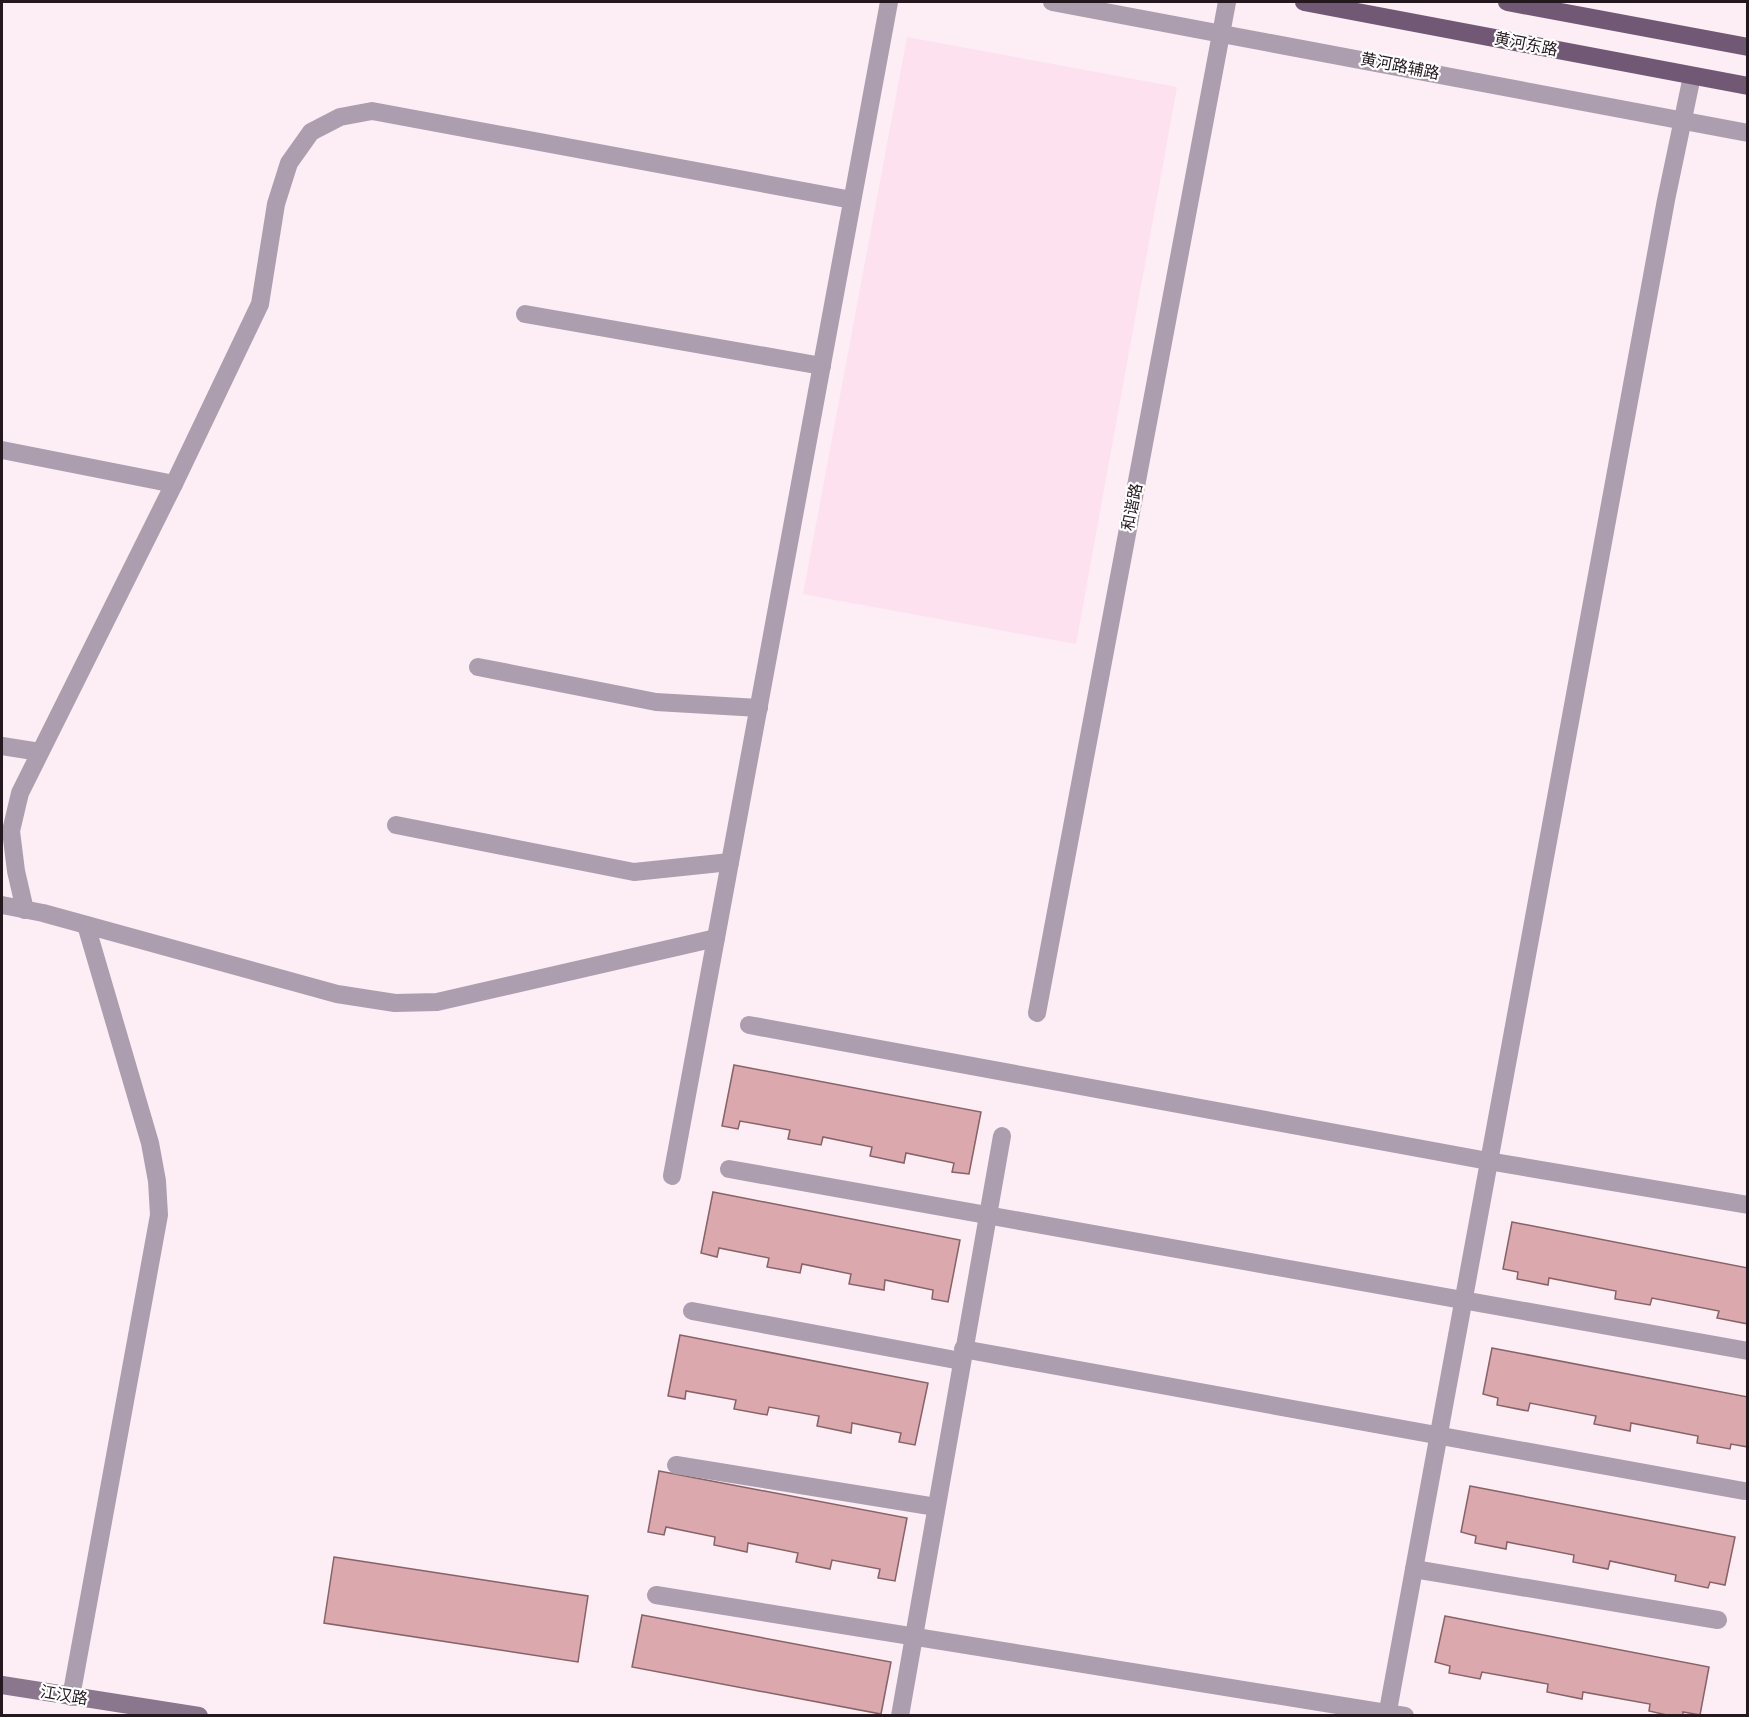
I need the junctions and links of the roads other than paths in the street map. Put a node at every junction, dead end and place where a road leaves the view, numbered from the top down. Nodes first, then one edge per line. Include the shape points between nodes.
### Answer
1 (889, 2) edge
2 (1052, 2) edge
3 (1227, 2) edge
4 (1304, 2) edge
5 (1507, 2) edge
6 (1221, 32) junction
7 (1748, 47) edge
8 (1692, 76) junction
9 (1748, 86) edge
10 (1683, 121) junction
11 (1748, 133) edge
12 (852, 200) junction
13 (525, 314) dead end
14 (822, 366) junction
15 (2, 450) edge
16 (174, 484) junction
17 (478, 667) dead end
18 (759, 708) junction
19 (2, 746) edge
20 (40, 752) junction
21 (396, 825) dead end
22 (730, 862) junction
23 (2, 905) edge
24 (25, 910) junction
25 (86, 925) junction
26 (716, 938) junction
27 (1036, 1013) dead end
28 (749, 1024) dead end
29 (1002, 1136) dead end
30 (1488, 1161) junction
31 (729, 1169) dead end
32 (672, 1176) dead end
33 (1748, 1205) edge
34 (987, 1215) junction
35 (1463, 1300) junction
36 (692, 1311) dead end
37 (1748, 1351) edge
38 (962, 1355) junction
39 (1438, 1436) junction
40 (676, 1465) dead end
41 (1744, 1491) dead end
42 (936, 1507) junction
43 (1414, 1569) junction
44 (656, 1595) dead end
45 (1718, 1620) dead end
46 (914, 1637) junction
47 (2, 1685) edge
48 (71, 1697) junction
49 (1394, 1715) edge
50 (199, 1716) edge
51 (900, 1716) edge

1 - 12 street
2 - 6 street, 黄河路辅路
3 - 6 street, 和谐路
4 - 8 main road, 黄河东路
5 - 7 main road
6 - 10 street, 黄河路辅路
6 - 27 street, 和谐路
8 - 9 main road, 黄河东路
8 - 10 street
10 - 11 street, 黄河路辅路
10 - 30 street
12 - 14 street
12 - 16 street via 372,111 340,117 312,132 289,163 276,204 260,304
13 - 14 street
14 - 18 street
15 - 16 street
16 - 20 street
17 - 18 street via 656,702
18 - 22 street
19 - 20 street
20 - 24 street via 20,793 11,831
21 - 22 street via 634,873
22 - 26 street
23 - 24 street
24 - 25 street
25 - 26 street via 337,994 395,1003 437,1002
25 - 48 street via 150,1143 159,1215
26 - 32 street
28 - 30 street
29 - 34 street
30 - 33 street
30 - 35 street
31 - 34 street
34 - 35 street
34 - 38 street
35 - 37 street
35 - 39 street
36 - 38 street
38 - 39 street
38 - 42 street
39 - 41 street
39 - 43 street
40 - 42 street
42 - 46 street
43 - 45 street
43 - 49 street
44 - 46 street
46 - 49 street
46 - 51 street
47 - 48 street, 江汉路
48 - 50 street, 江汉路

